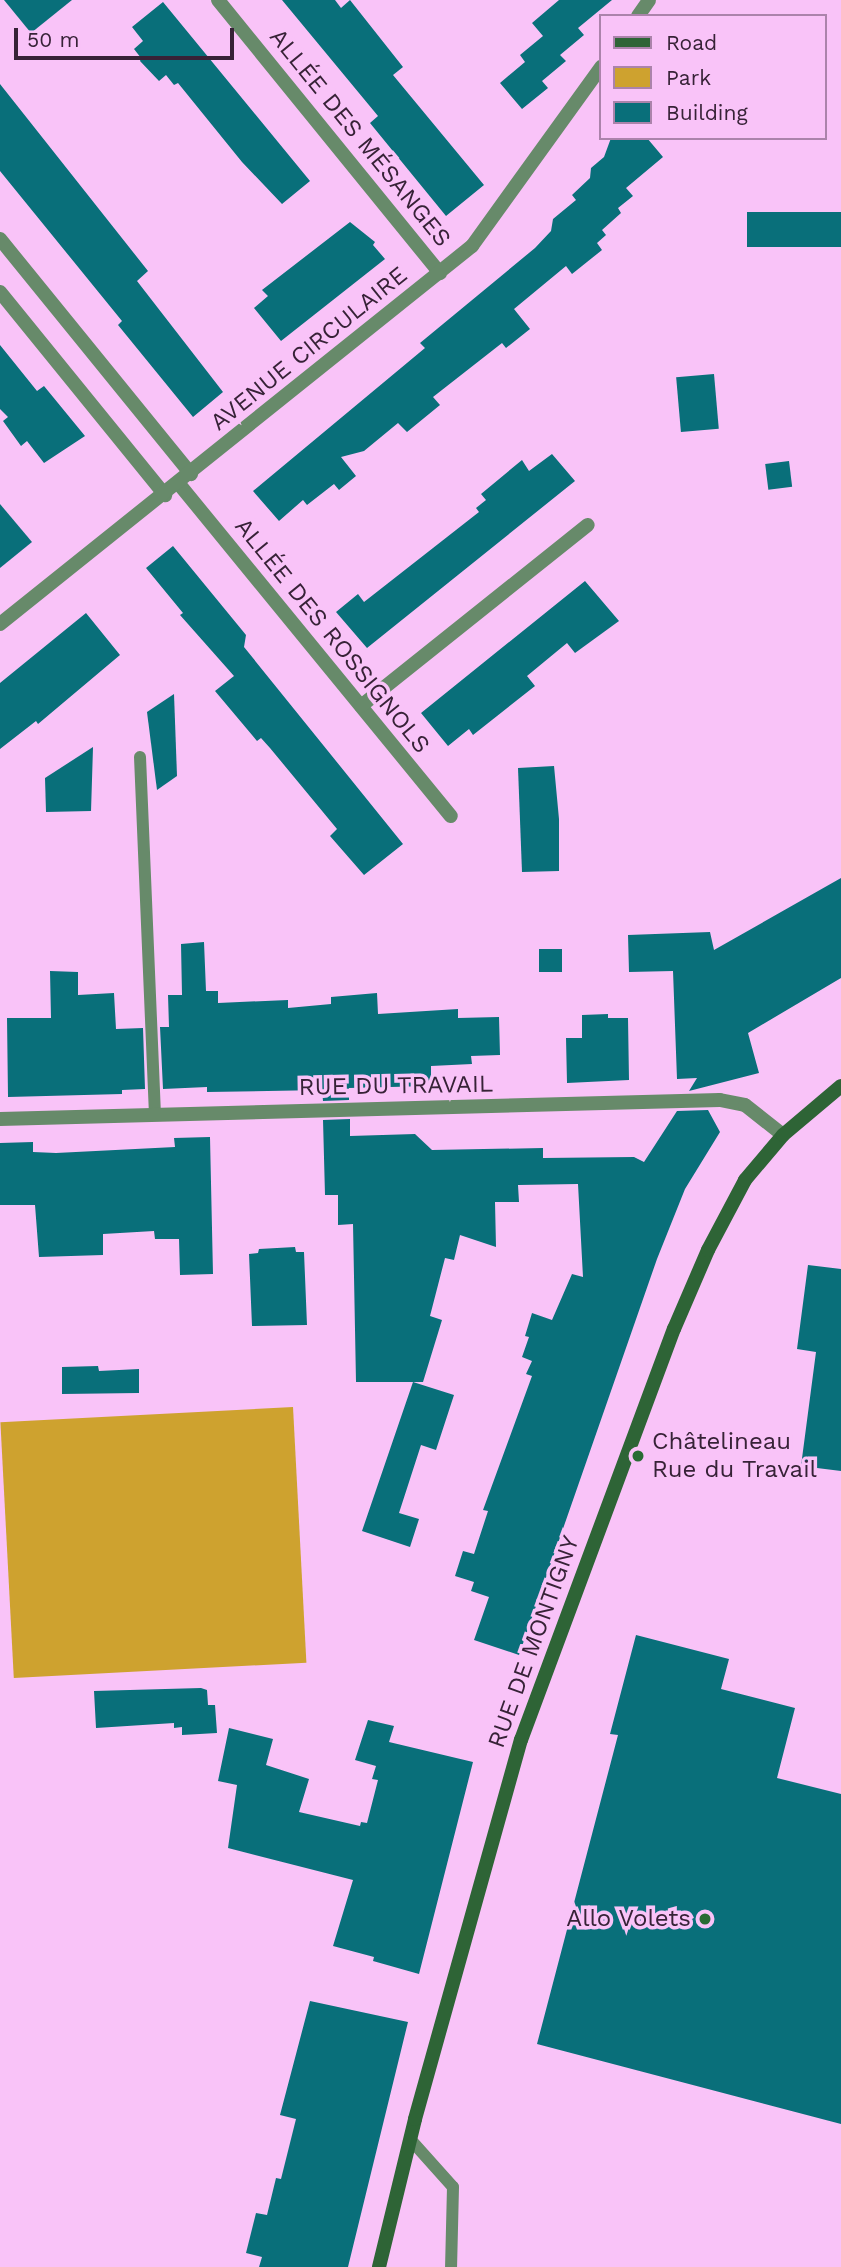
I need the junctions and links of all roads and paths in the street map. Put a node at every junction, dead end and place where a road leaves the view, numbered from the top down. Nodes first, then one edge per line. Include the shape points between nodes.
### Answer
1 (218, 0) edge
2 (600, 68) edge
3 (0, 239) edge
4 (440, 273) junction
5 (0, 292) edge
6 (191, 474) junction
7 (179, 484) junction
8 (164, 495) junction
9 (588, 525) dead end
10 (0, 624) edge
11 (361, 706) junction
12 (141, 757) dead end
13 (451, 816) dead end
14 (841, 1086) edge
15 (155, 1115) junction
16 (0, 1119) edge
17 (783, 1135) junction
18 (410, 2139) junction
19 (379, 2267) edge
20 (451, 2267) edge

1 - 4 street, ALLÉE DES MÉSANGES
2 - 4 street, AVENUE CIRCULAIRE via 472,246
3 - 6 street
4 - 6 street, AVENUE CIRCULAIRE
5 - 8 street
6 - 7 street, AVENUE CIRCULAIRE
7 - 8 street, AVENUE CIRCULAIRE
7 - 11 street, ALLÉE DES ROSSIGNOLS
8 - 10 street, AVENUE CIRCULAIRE
9 - 11 street
11 - 13 street, ALLÉE DES ROSSIGNOLS
12 - 15 lane
14 - 17 main road, RUE DE MONTIGNY
15 - 16 street, RUE DU TRAVAIL
15 - 17 street, RUE DU TRAVAIL via 720,1100 746,1105
17 - 18 main road, RUE DE MONTIGNY via 745,1180 708,1250 525,1727
18 - 19 main road, RUE DE MONTIGNY
18 - 20 lane via 453,2187

